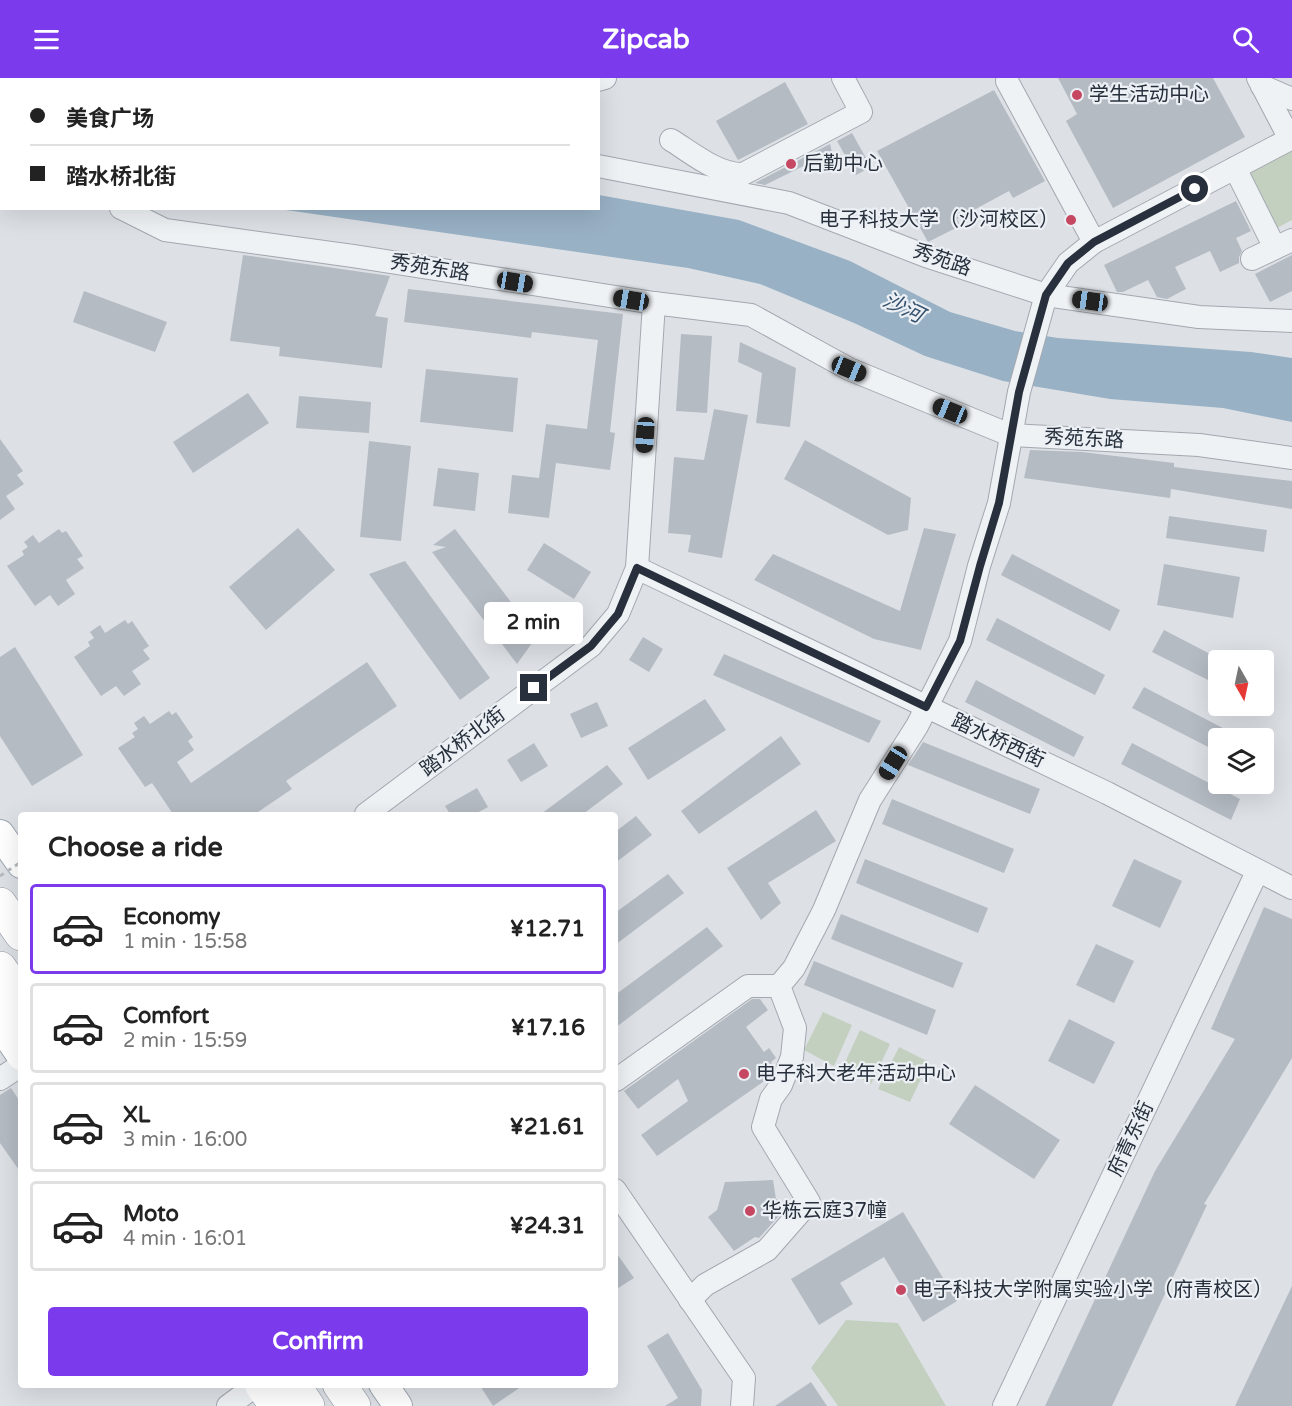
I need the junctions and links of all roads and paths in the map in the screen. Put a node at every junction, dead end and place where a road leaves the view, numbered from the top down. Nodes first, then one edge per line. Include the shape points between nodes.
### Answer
1 (851, 81) edge
2 (1006, 81) dead end
3 (1260, 82) edge
4 (1292, 99) edge
5 (1291, 138) edge
6 (671, 140) dead end
7 (600, 166) edge
8 (1235, 168) junction
9 (125, 210) edge
10 (1094, 242) junction
11 (1283, 244) edge
12 (1252, 259) dead end
13 (1046, 295) junction
14 (654, 303) junction
15 (1292, 321) edge
16 (1010, 435) junction
17 (1292, 458) edge
18 (637, 568) junction
19 (921, 717) junction
20 (379, 811) edge
21 (0, 834) edge
22 (18, 859) edge
23 (18, 865) edge
24 (1257, 872) junction
25 (0, 877) edge
26 (1292, 888) edge
27 (18, 903) edge
28 (0, 904) edge
29 (18, 930) edge
30 (0, 968) edge
31 (779, 986) junction
32 (18, 994) edge
33 (0, 998) edge
34 (0, 1025) edge
35 (18, 1032) edge
36 (18, 1052) edge
37 (18, 1067) edge
38 (0, 1079) edge
39 (618, 1079) edge
40 (618, 1194) edge
41 (690, 1300) junction
42 (296, 1388) edge
43 (342, 1388) edge
44 (365, 1388) edge
45 (386, 1388) edge
46 (259, 1394) edge
47 (228, 1406) edge
48 (308, 1406) edge
49 (354, 1406) edge
50 (377, 1406) edge
51 (398, 1406) edge
52 (742, 1406) edge
53 (1004, 1406) edge

1 - 6 street via 861,112 743,174 722,170
2 - 10 street
3 - 4 street
3 - 5 street
5 - 8 street
7 - 13 street, 秀苑路 via 789,203 926,256
8 - 10 street
8 - 11 street
9 - 14 street, 秀苑东路 via 165,230
10 - 13 street via 1068,263
11 - 12 street
13 - 15 street, 秀苑路 via 1200,317
13 - 16 street
14 - 16 street, 秀苑东路 via 751,315 849,369
14 - 18 street, 踏水桥北街
16 - 17 street, 秀苑东路 via 1199,445
16 - 19 street via 999,503 960,641
18 - 19 street, 踏水桥西街
18 - 20 street, 踏水桥北街 via 618,614 591,646
19 - 24 street, 踏水桥西街 via 1107,793
19 - 31 street via 870,800 824,910 794,968
21 - 22 main road
23 - 25 path, bridge
24 - 26 street, 踏水桥西街
24 - 53 street, 府青东街
25 - 27 highway
28 - 29 highway
30 - 32 highway
31 - 39 street via 748,986
31 - 41 street via 795,1028 792,1057 771,1099 763,1127 809,1202 767,1250 705,1285
33 - 35 highway
34 - 36 main road
37 - 38 street
40 - 41 street
41 - 52 street via 744,1378
42 - 48 highway
43 - 49 highway
44 - 50 highway
45 - 51 main road
46 - 47 street

